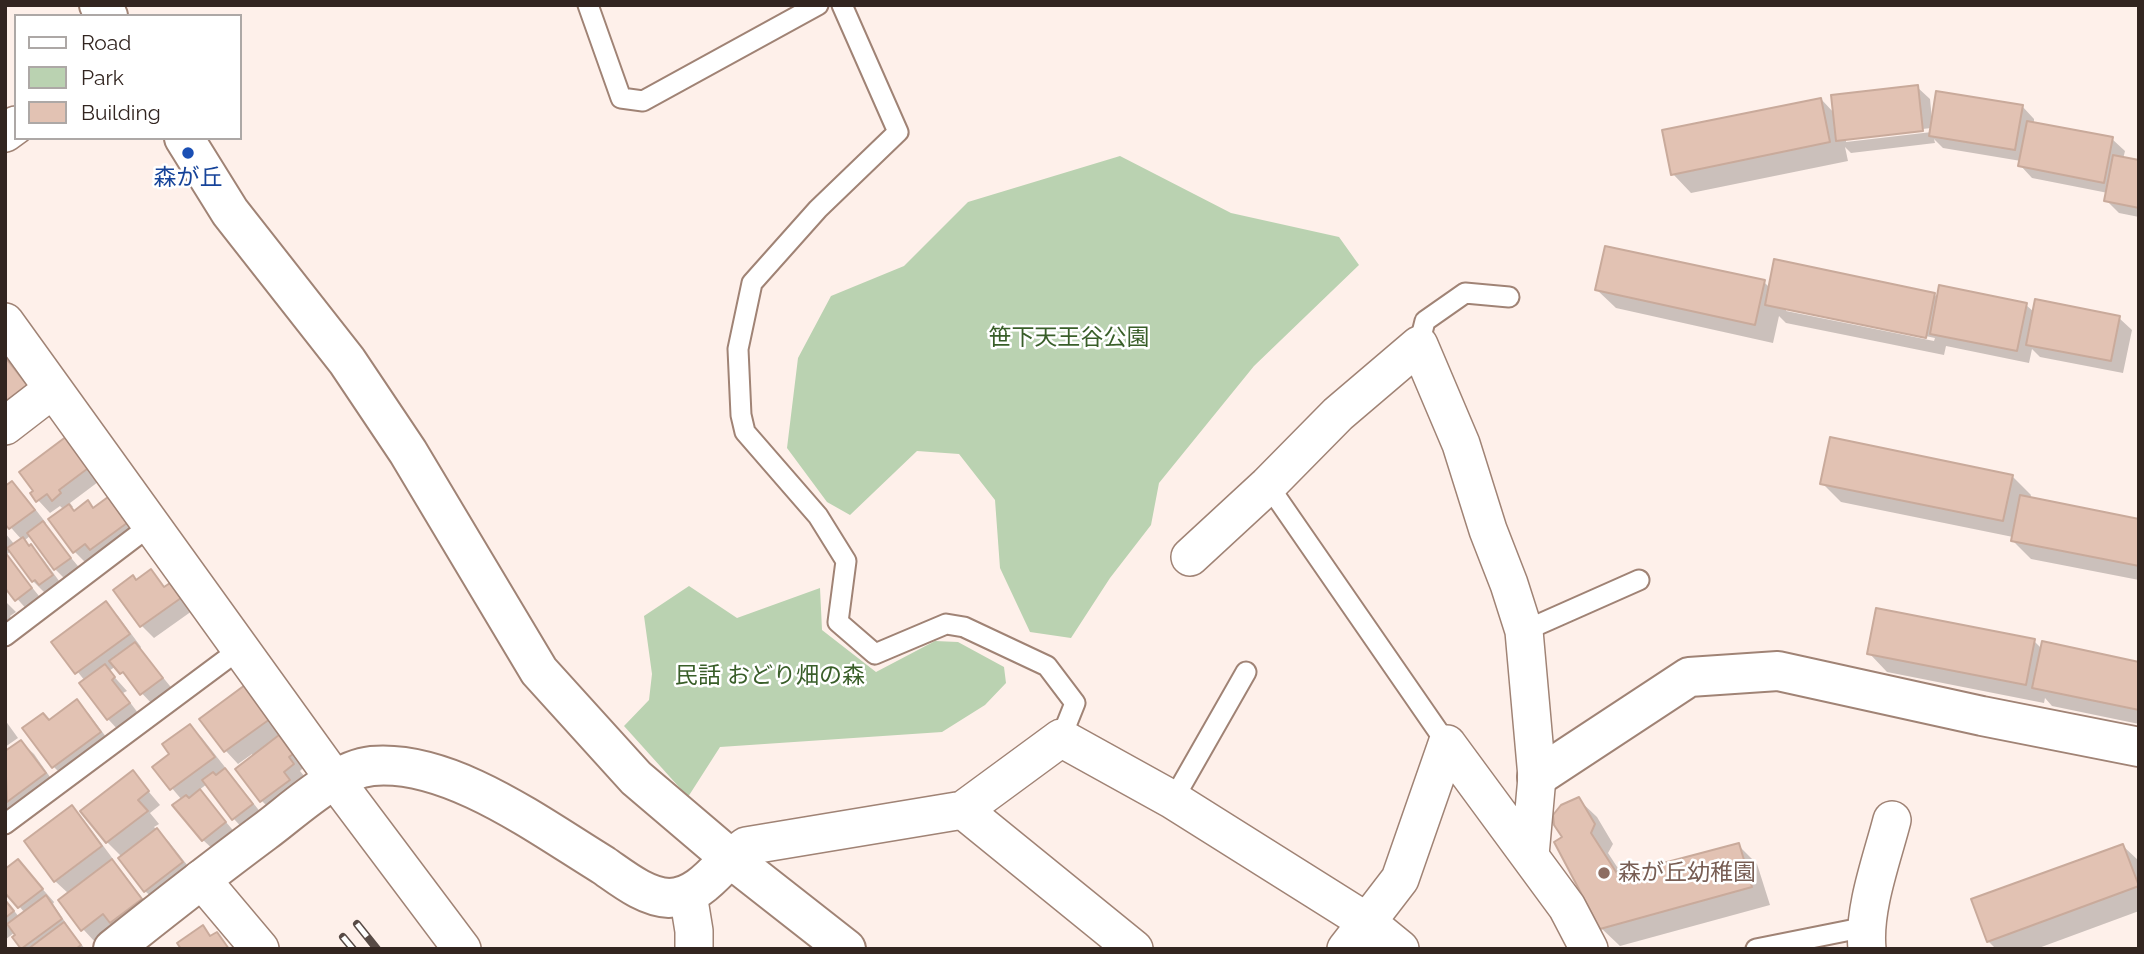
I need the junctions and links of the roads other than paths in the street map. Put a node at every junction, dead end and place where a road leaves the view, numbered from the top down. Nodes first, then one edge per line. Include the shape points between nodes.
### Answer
1 (588, 5) edge
2 (818, 5) edge
3 (842, 5) edge
4 (185, 140) edge
5 (1509, 297) dead end
6 (5, 322) edge
7 (1419, 345) junction
8 (54, 389) junction
9 (5, 426) edge
10 (1268, 485) junction
11 (152, 525) junction
12 (1190, 557) dead end
13 (1639, 580) dead end
14 (1524, 631) junction
15 (5, 636) edge
16 (240, 649) junction
17 (1246, 672) dead end
18 (1061, 738) junction
19 (1447, 744) junction
20 (2139, 747) edge
21 (1537, 776) junction
22 (334, 780) junction
23 (1173, 800) junction
24 (963, 810) junction
25 (1892, 820) dead end
26 (5, 824) edge
27 (1530, 855) junction
28 (730, 858) junction
29 (201, 879) junction
30 (688, 894) junction
31 (1356, 935) edge
32 (1867, 938) edge
33 (113, 949) edge
34 (260, 949) edge
35 (462, 949) edge
36 (694, 949) edge
37 (846, 949) edge
38 (1134, 949) edge
39 (1400, 949) edge
40 (1589, 949) edge
41 (1756, 949) edge

1 - 2 lane via 621,98 643,101
3 - 18 lane via 898,132 818,209 752,283 738,349 745,432 818,516 846,561 838,622 875,654 946,624 964,627 1047,666 1075,703
4 - 28 street via 230,212 355,372 539,671 636,778
5 - 7 lane via 1465,293 1425,321
6 - 8 street
7 - 10 street via 1338,414
7 - 14 street via 1461,444
8 - 9 street
8 - 11 street
10 - 12 street
10 - 19 lane
11 - 15 lane
11 - 16 street
13 - 14 lane
14 - 21 street
16 - 22 street
16 - 26 lane
17 - 23 lane
18 - 23 street
18 - 24 street
19 - 27 street
19 - 31 street via 1400,879
20 - 21 street via 1778,671 1689,677
21 - 27 street
22 - 29 street
22 - 30 street via 370,766 441,774 510,808 642,890 668,898
22 - 35 street
23 - 31 street
24 - 28 street via 746,846
24 - 38 street
25 - 32 street
27 - 40 street via 1567,907
28 - 30 street
28 - 37 street
29 - 33 street
29 - 34 street
30 - 36 street
31 - 39 street
32 - 41 lane

